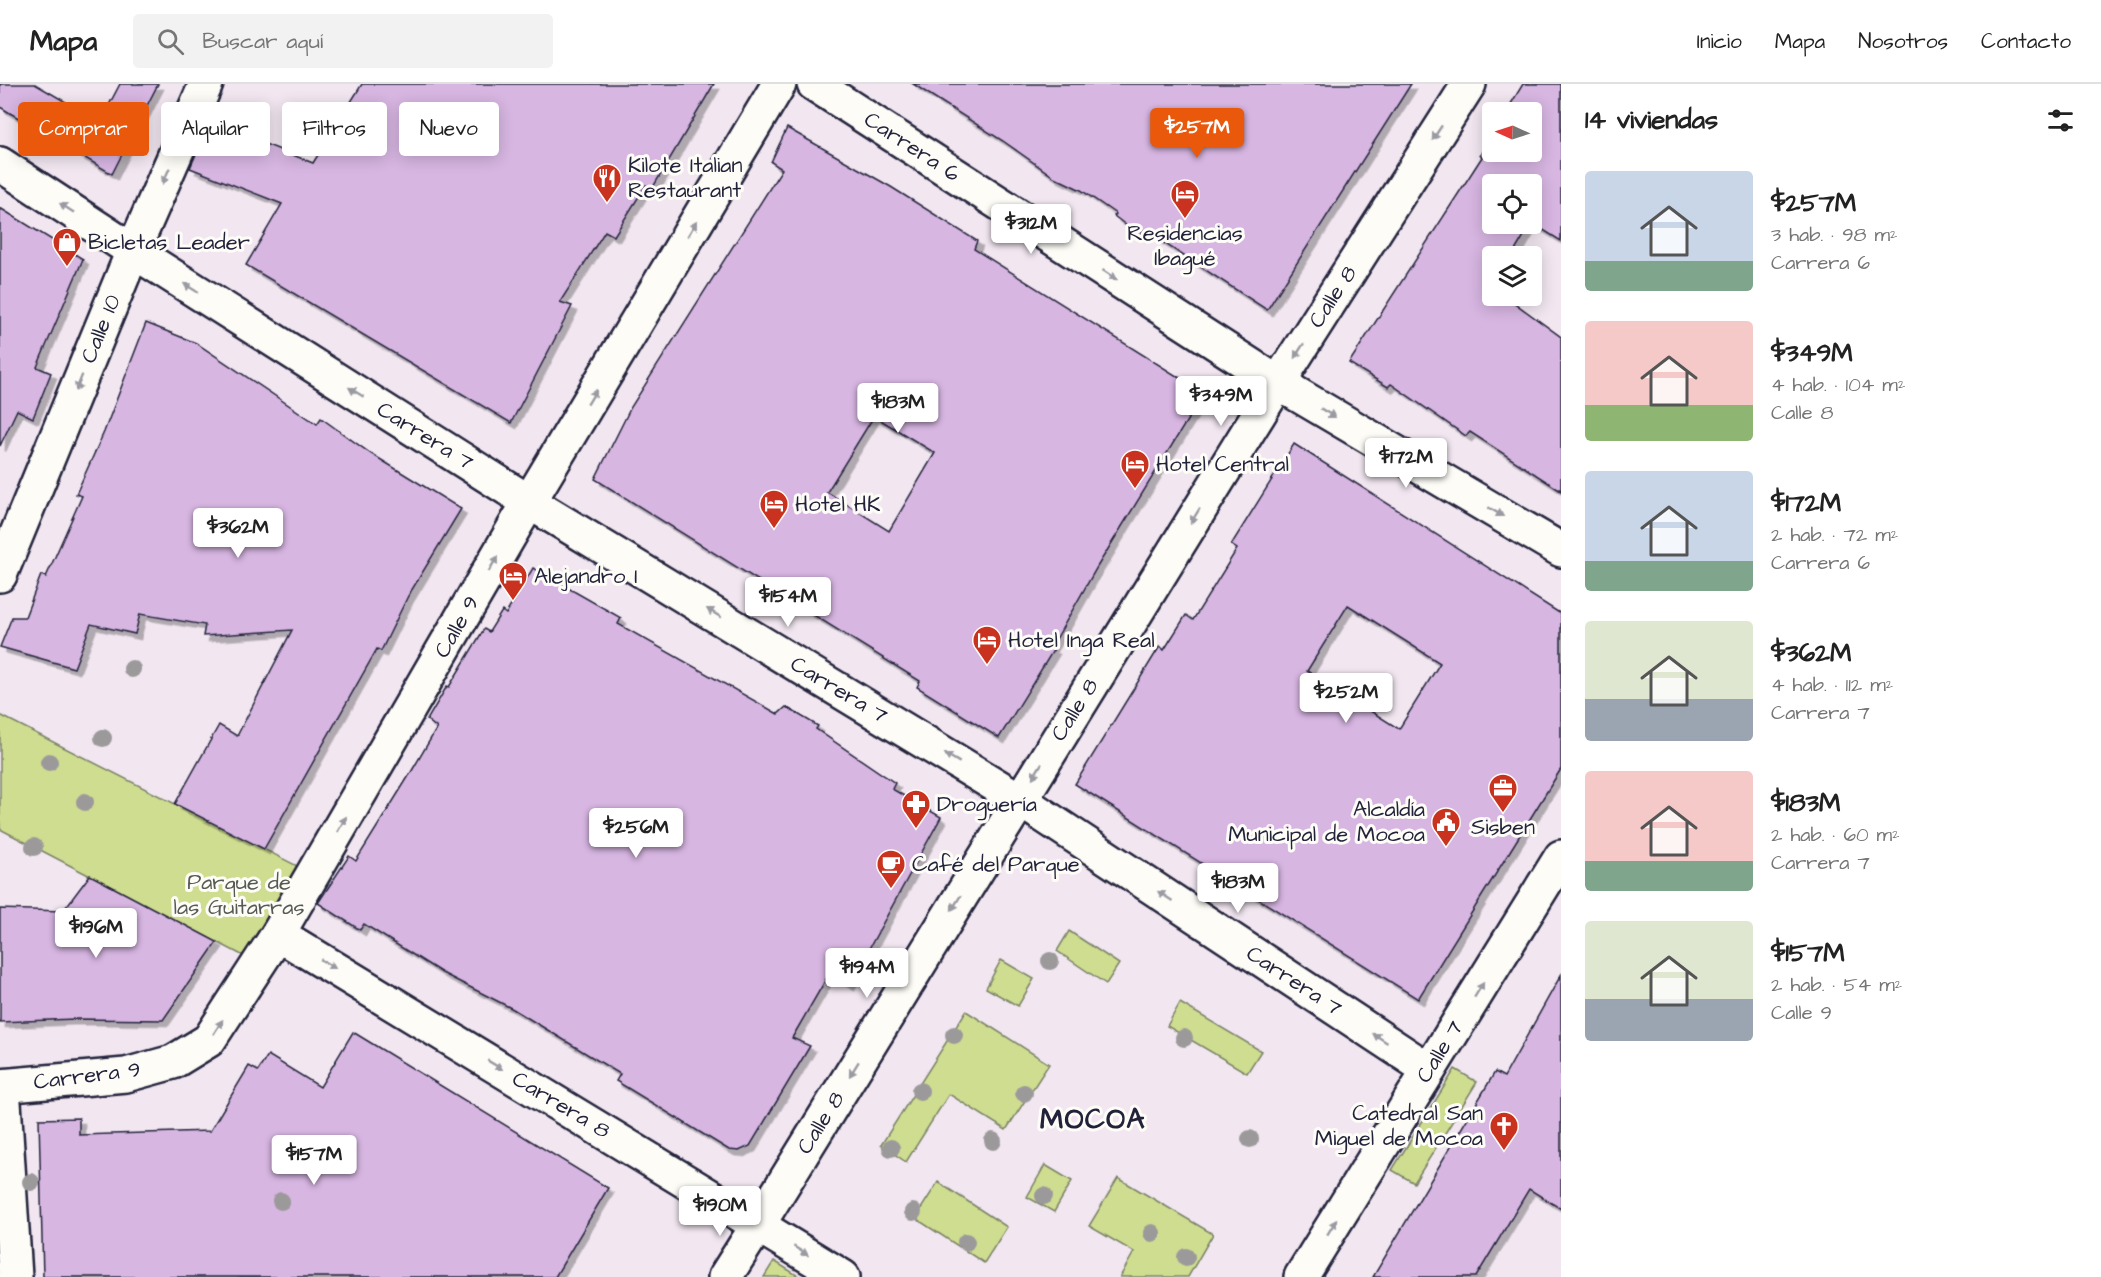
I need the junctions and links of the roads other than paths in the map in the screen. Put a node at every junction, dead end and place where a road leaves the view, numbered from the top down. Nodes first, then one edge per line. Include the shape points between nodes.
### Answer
1 (206, 84) edge
2 (779, 84) edge
3 (814, 84) edge
4 (1469, 84) edge
5 (0, 164) edge
6 (133, 251) junction
7 (1278, 383) junction
8 (529, 502) junction
9 (1561, 550) edge
10 (0, 575) edge
11 (1020, 800) junction
12 (1561, 857) edge
13 (278, 934) junction
14 (173, 1062) joint
15 (1429, 1070) junction
16 (1, 1086) edge
17 (758, 1225) junction
18 (15, 1277) edge
19 (725, 1277) edge
20 (843, 1277) edge
21 (1301, 1277) edge

1 -> 6 main road, Calle 10
8 -> 2 main road, Calle 9
3 -> 7 main road, Carrera 6
4 -> 7 main road, Calle 8
6 -> 5 main road, Carrera 7
8 -> 6 main road, Carrera 7
6 -> 10 main road, Calle 10
7 -> 9 main road, Carrera 6
7 -> 11 main road, Calle 8
11 -> 8 main road, Carrera 7
13 -> 8 main road, Calle 9
15 -> 11 main road, Carrera 7
11 -> 17 main road, Calle 8
15 -> 12 main road, Calle 7
14 -> 13 main road, Calle 9 via 209,1040
13 -> 17 main road, Carrera 8
14 - 16 main road, Carrera 9 via 126,1075
21 -> 15 main road, Calle 7
16 - 18 main road
17 - 19 main road, Calle 8
17 -> 20 main road, Carrera 8

